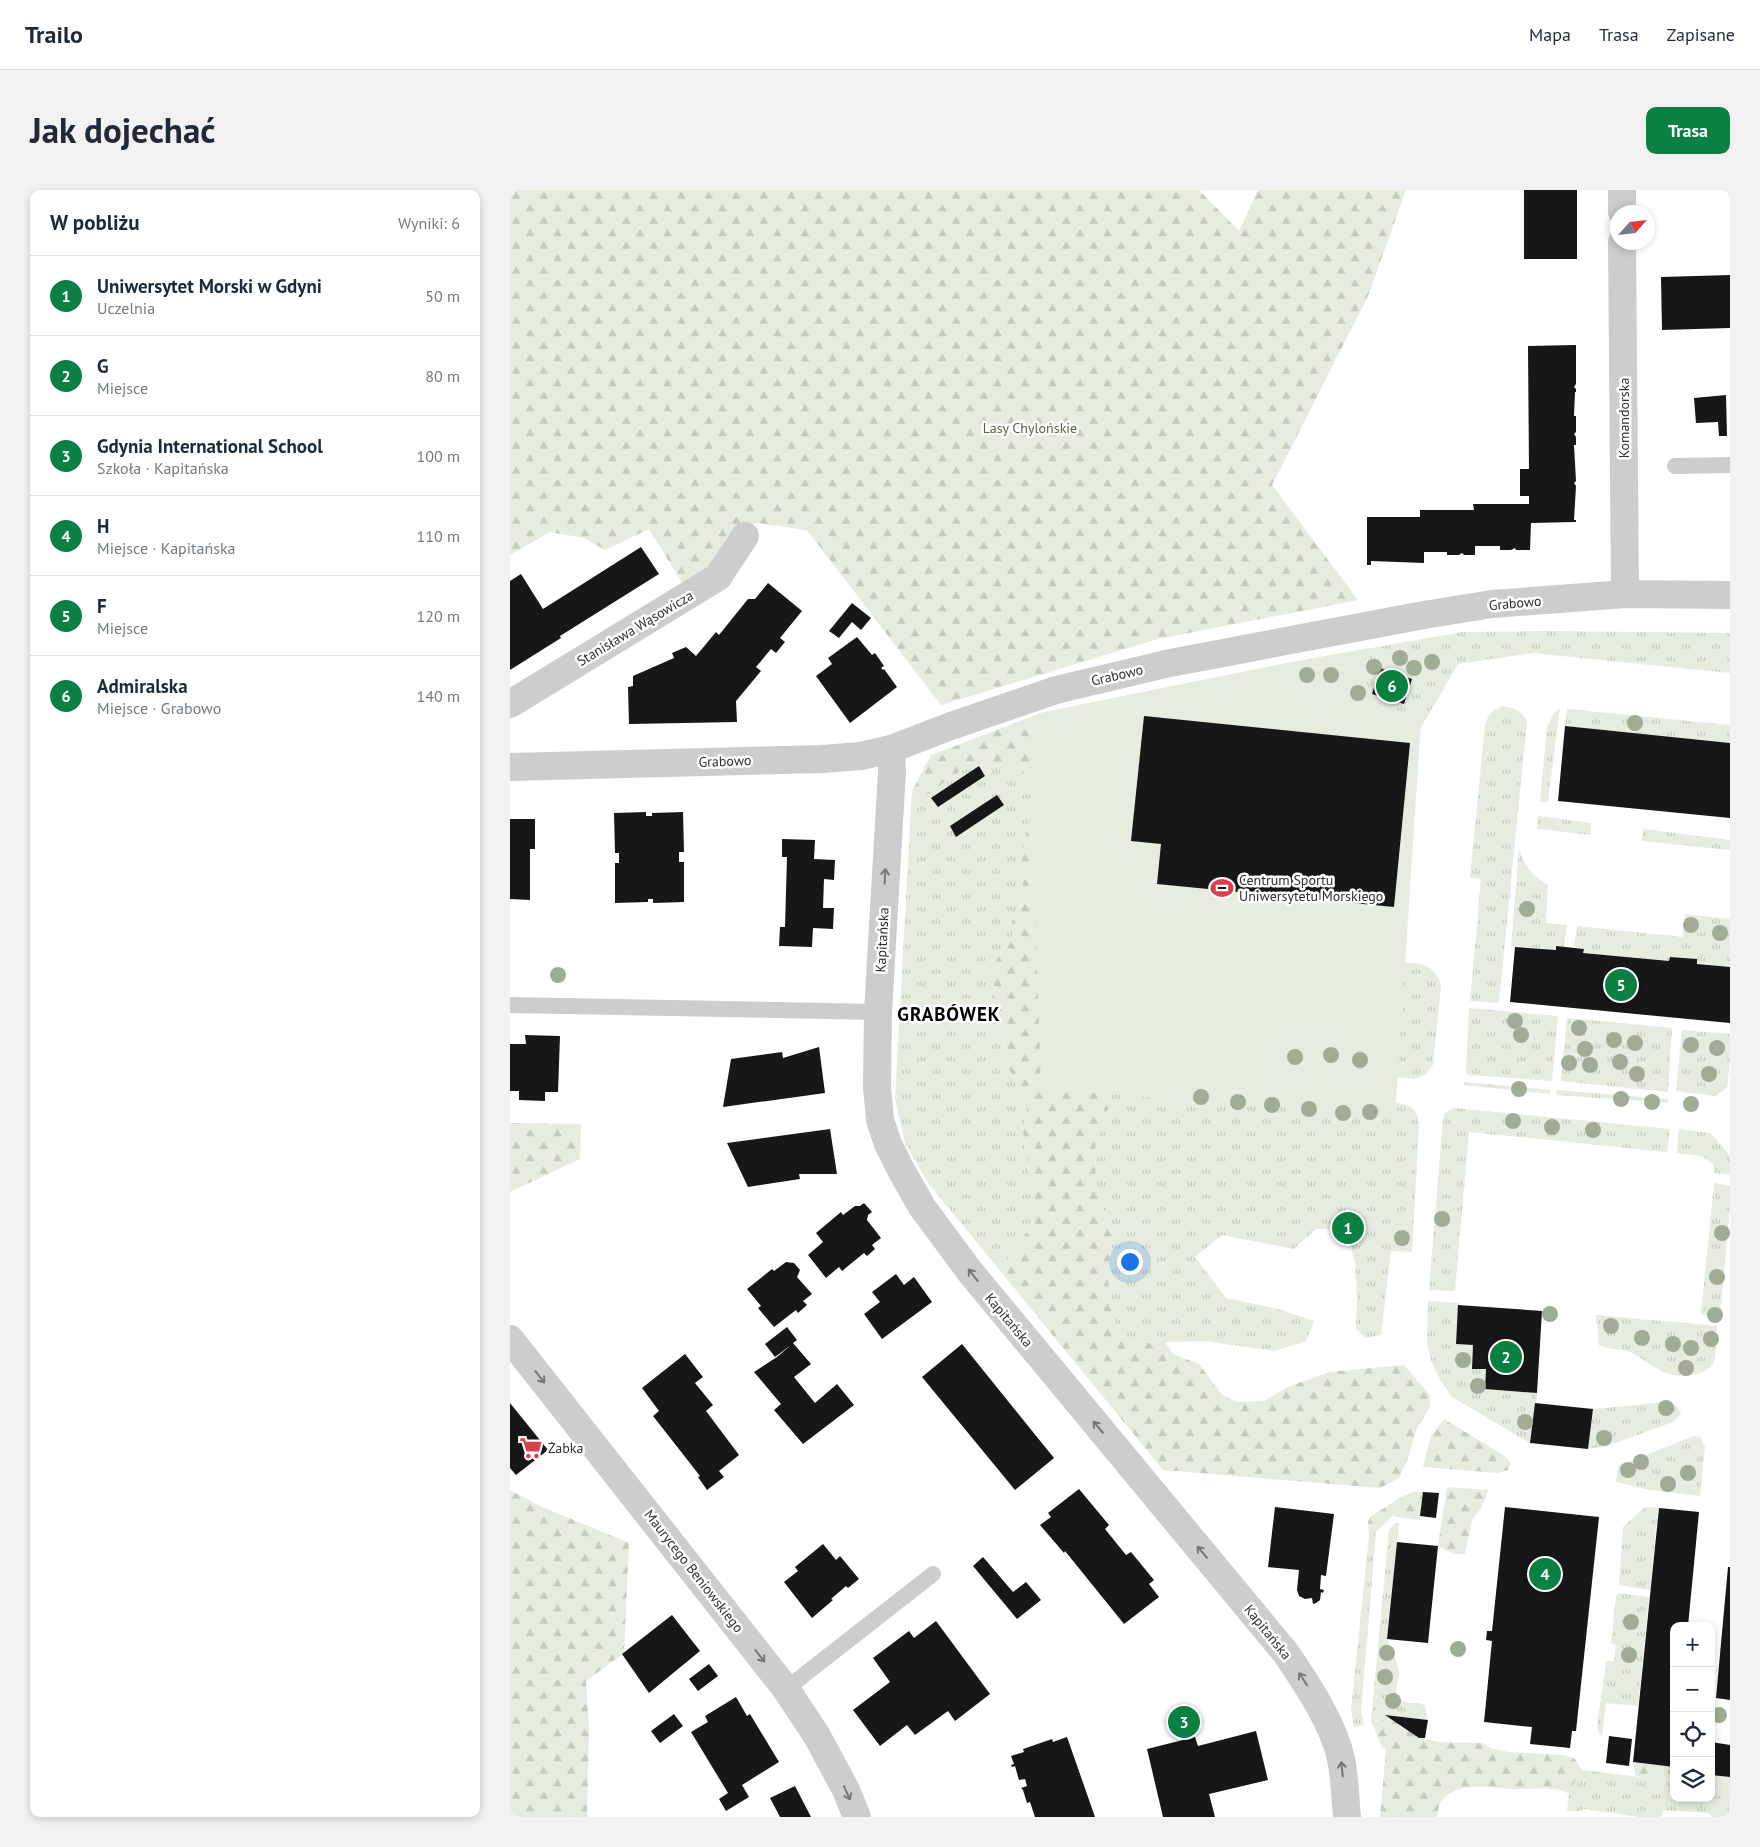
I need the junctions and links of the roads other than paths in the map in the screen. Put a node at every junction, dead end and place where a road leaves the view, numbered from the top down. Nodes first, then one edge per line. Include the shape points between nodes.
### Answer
1 (1622, 190) edge
2 (1622, 205) edge
3 (1622, 250) edge
4 (1730, 465) edge
5 (1675, 466) dead end
6 (745, 536) dead end
7 (1625, 594) junction
8 (1730, 595) edge
9 (510, 704) edge
10 (891, 749) junction
11 (510, 767) edge
12 (510, 1004) edge
13 (878, 1012) junction
14 (510, 1339) edge
15 (933, 1574) dead end
16 (786, 1689) junction
17 (857, 1817) edge
18 (1347, 1817) edge

1 - 2 street
3 - 7 street, Komandorska
4 - 5 lane
6 - 9 street, Stanisława Wąsowicza via 718,577
7 - 8 street, Grabowo
7 - 10 street, Grabowo via 1492,604 1170,663 1056,690
10 - 11 street, Grabowo via 861,756 822,759
13 -> 10 street, Kapitańska
12 - 13 lane
18 -> 13 street, Kapitańska via 1341,1758 1306,1682 971,1274 922,1207 900,1170 880,1120
14 -> 16 street, Maurycego Beniowskiego
15 - 16 lane
16 -> 17 street, Maurycego Beniowskiego via 818,1736

